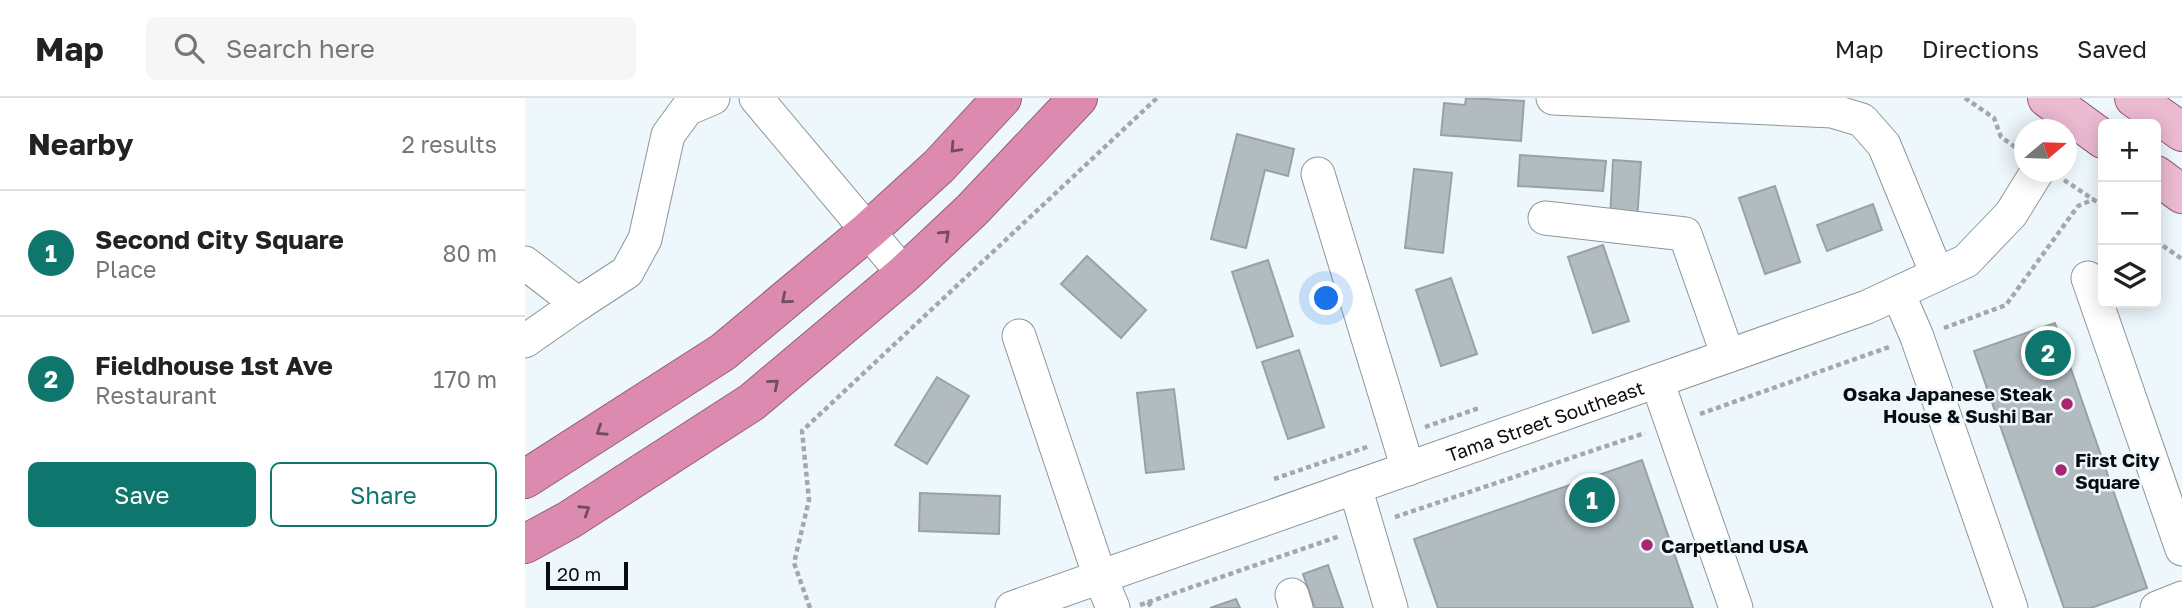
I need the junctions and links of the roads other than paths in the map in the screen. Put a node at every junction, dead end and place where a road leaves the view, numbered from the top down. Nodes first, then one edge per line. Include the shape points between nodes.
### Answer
1 (713, 98) edge
2 (756, 98) edge
3 (1002, 98) edge
4 (1078, 98) edge
5 (1553, 98) edge
6 (2134, 98) edge
7 (1780, 103) edge
8 (2066, 110) edge
9 (2182, 132) edge
10 (2098, 135) edge
11 (1318, 174) dead end
12 (2161, 179) edge
13 (2043, 182) edge
14 (2182, 194) edge
15 (1545, 218) dead end
16 (869, 230) junction
17 (525, 263) edge
18 (904, 274) junction
19 (1937, 274) junction
20 (2088, 278) dead end
21 (1898, 293) junction
22 (578, 304) junction
23 (1019, 336) dead end
24 (525, 341) edge
25 (1728, 356) junction
26 (1657, 382) junction
27 (1408, 469) junction
28 (525, 479) edge
29 (1355, 487) junction
30 (525, 544) edge
31 (2182, 549) edge
32 (1100, 577) junction
33 (2182, 598) edge
34 (1012, 608) edge
35 (1113, 608) edge
36 (1391, 608) edge
37 (1737, 608) edge
38 (2011, 608) edge
39 (2157, 608) edge

1 - 22 street via 687,109 668,135 645,239 627,272
2 - 16 street
3 -> 16 highway via 939,166
18 -> 4 highway
5 - 7 street
6 - 9 main road
7 - 19 street via 1863,120 1884,145
8 - 10 main road
11 - 27 street
12 - 14 main road
13 - 19 street, Tama Street Southeast via 1966,261
15 - 25 street via 1685,234
16 - 18 street
16 -> 28 highway via 723,352
17 - 22 street
30 -> 18 highway via 752,402
19 - 21 street, Tama Street Southeast
20 - 31 street
21 - 25 street, Tama Street Southeast
21 - 38 street
22 - 24 street
23 - 32 street
25 - 26 street, Tama Street Southeast
26 - 27 street, Tama Street Southeast
26 - 37 street
27 - 29 street, Tama Street Southeast
29 - 32 street, Tama Street Southeast
29 - 36 street
32 - 34 street, Tama Street Southeast
32 - 35 street
33 - 39 street

